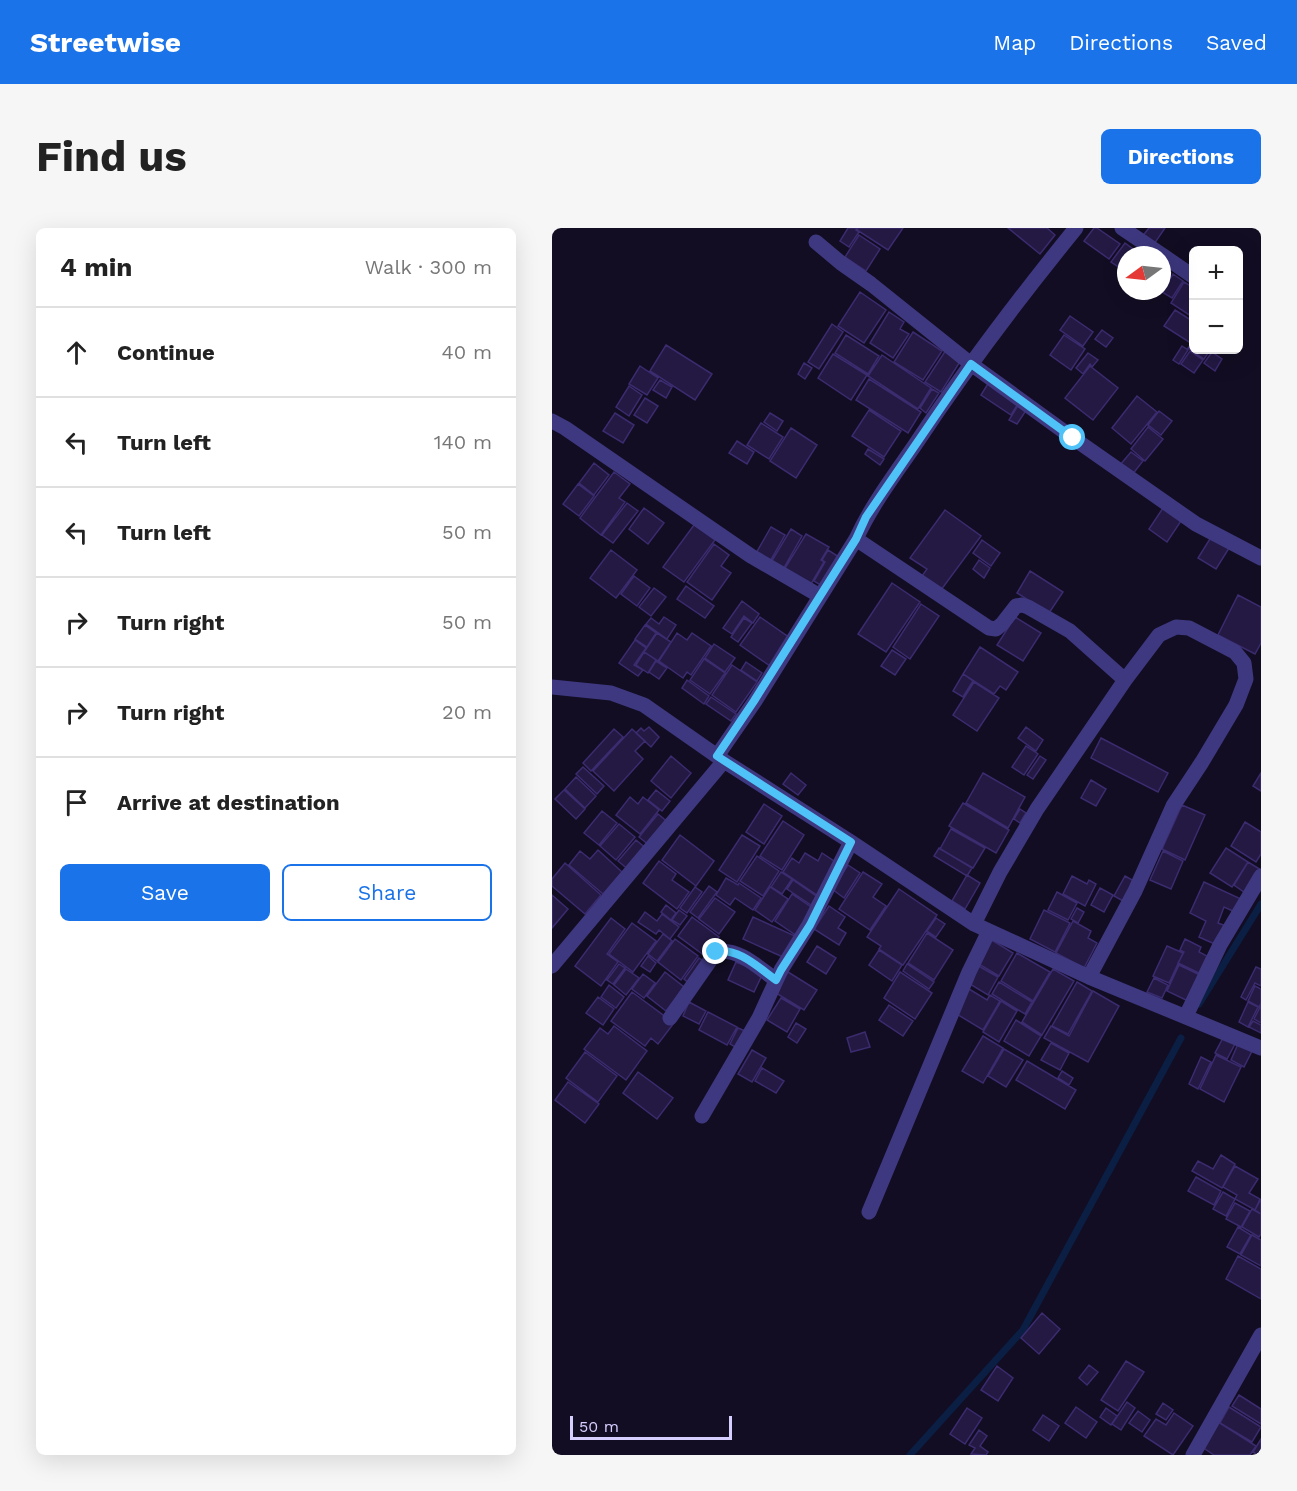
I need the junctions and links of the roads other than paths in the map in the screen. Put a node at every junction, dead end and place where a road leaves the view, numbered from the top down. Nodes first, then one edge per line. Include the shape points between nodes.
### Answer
1 (1076, 228) edge
2 (1122, 228) edge
3 (816, 242) dead end
4 (1149, 246) edge
5 (1171, 261) edge
6 (1189, 274) edge
7 (971, 364) junction
8 (552, 421) edge
9 (856, 539) junction
10 (1261, 558) edge
11 (820, 596) junction
12 (1125, 680) junction
13 (552, 687) edge
14 (720, 758) junction
15 (851, 842) junction
16 (1261, 876) edge
17 (974, 924) junction
18 (989, 931) junction
19 (552, 966) edge
20 (1089, 977) junction
21 (776, 980) junction
22 (1186, 1016) junction
23 (669, 1018) dead end
24 (1261, 1048) edge
25 (702, 1116) dead end
26 (868, 1212) dead end
27 (1261, 1335) edge
28 (1193, 1455) edge

1 - 7 street
2 - 4 street
3 - 7 street
5 - 6 street
7 - 9 street via 866,517
7 - 10 street via 1196,524
8 - 11 street via 751,556
9 - 11 street
9 - 12 street via 989,628 996,629 1016,606 1028,607 1070,631
11 - 14 street
12 - 17 street via 1038,809
12 - 20 street via 1159,635 1176,627 1189,628 1235,652 1246,671 1236,705 1173,806 1135,891
13 - 14 street via 611,693 644,705
14 - 15 street
14 - 19 street
15 - 17 street
15 - 21 street via 810,925
16 - 22 street via 1220,945
17 - 18 street
18 - 20 street
18 - 26 street
20 - 22 street
21 - 23 street via 741,956 716,952
21 - 25 street via 759,1018
22 - 24 street
27 - 28 street

